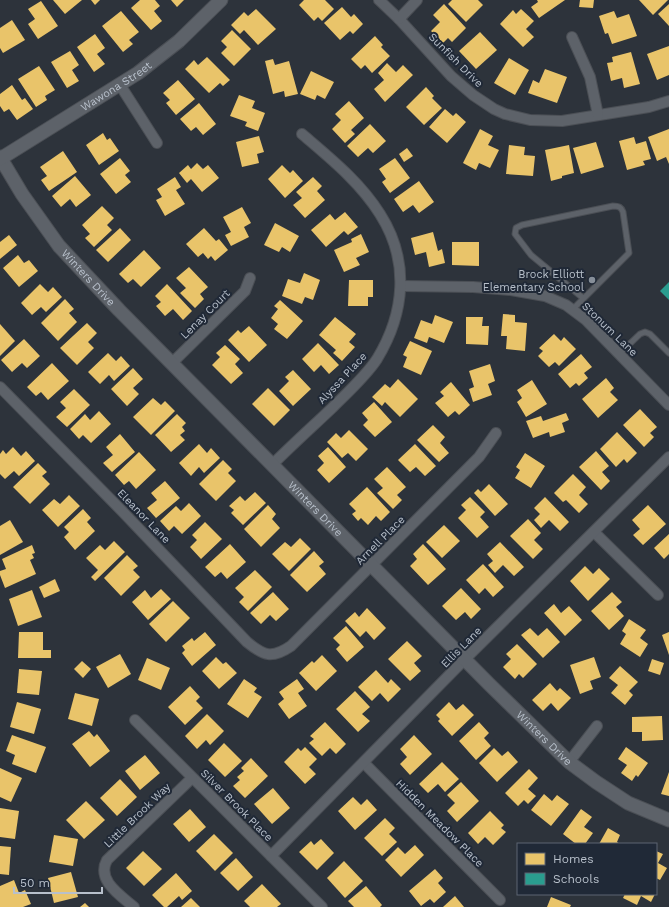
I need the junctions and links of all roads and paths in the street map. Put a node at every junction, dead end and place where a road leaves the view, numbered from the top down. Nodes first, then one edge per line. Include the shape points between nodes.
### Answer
1 (221, 0) edge
2 (379, 0) edge
3 (417, 0) edge
4 (399, 19) junction
5 (572, 37) dead end
6 (120, 85) junction
7 (669, 101) edge
8 (598, 115) junction
9 (302, 134) dead end
10 (157, 144) dead end
11 (0, 158) edge
12 (250, 278) dead end
13 (402, 286) junction
14 (583, 298) junction
15 (572, 310) junction
16 (669, 353) edge
17 (619, 354) junction
18 (172, 363) junction
19 (0, 387) edge
20 (669, 405) edge
21 (496, 433) dead end
22 (669, 457) edge
23 (273, 464) junction
24 (594, 532) junction
25 (372, 566) junction
26 (658, 595) dead end
27 (274, 654) joint
28 (465, 659) junction
29 (135, 720) dead end
30 (597, 726) dead end
31 (569, 762) junction
32 (364, 763) junction
33 (192, 778) junction
34 (669, 820) edge
35 (271, 856) junction
36 (500, 900) dead end
37 (134, 907) edge
38 (322, 907) edge

1 - 6 street, Wawona Street via 179,41
2 - 4 street, Sunfish Drive
3 - 4 street
4 - 8 street, Sunfish Drive via 451,76 494,109 530,120 562,121
5 - 8 street via 590,78
6 - 10 street
6 - 11 street, Wawona Street
7 - 8 street, Sunfish Drive via 649,108
9 - 13 street, Alyssa Place via 344,171 380,213 392,235
11 - 18 street, Winters Drive via 59,246
12 - 18 street, Lenay Court via 245,290
13 - 15 street, Stonum Lane via 511,290 545,296
13 - 23 street, Alyssa Place via 390,334 376,360 349,391
14 - 14 lane via 629,253 623,212 618,206 516,228 516,234 531,255
14 - 15 lane
15 - 17 street, Stonum Lane via 586,320
16 - 17 lane via 645,332
17 - 20 street, Stonum Lane
18 - 23 street, Winters Drive
19 - 27 street, Eleanor Lane via 122,510 247,642 257,651 267,655
21 - 25 street, Arnell Place via 479,457
22 - 24 street, Ellis Lane
23 - 25 street, Winters Drive
24 - 26 street
24 - 28 street, Ellis Lane
25 - 27 street, Arnell Place via 291,646
25 - 28 street, Winters Drive
28 - 31 street, Winters Drive
28 - 32 street, Ellis Lane
29 - 33 street, Silver Brook Place
30 - 31 street
31 - 34 street, Winters Drive via 628,803
32 - 35 street, Ellis Lane
32 - 36 street, Hidden Meadow Place
33 - 35 street, Silver Brook Place
33 - 37 street, Little Brook Way via 104,865 107,882
35 - 38 street, Silver Brook Place

